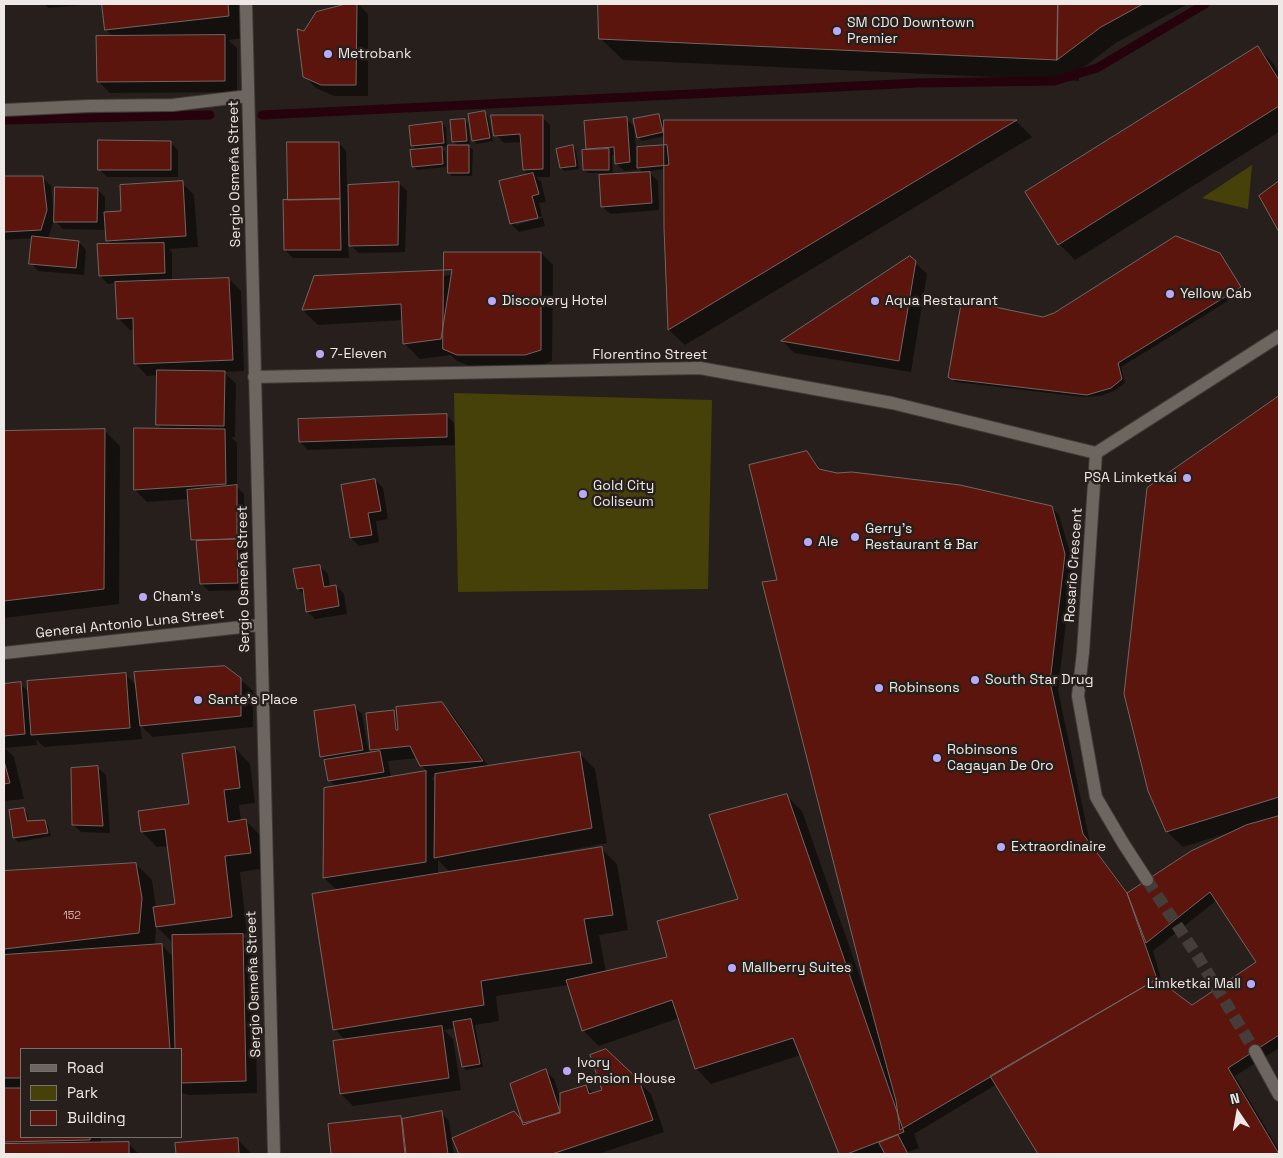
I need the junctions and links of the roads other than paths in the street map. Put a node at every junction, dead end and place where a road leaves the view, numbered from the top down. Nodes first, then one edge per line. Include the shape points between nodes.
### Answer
1 (246, 4) edge
2 (248, 96) junction
3 (4, 110) edge
4 (1279, 336) edge
5 (254, 377) junction
6 (1096, 453) junction
7 (260, 625) junction
8 (4, 653) edge
9 (1147, 880) tunnel mouth
10 (1255, 1051) tunnel mouth
11 (1279, 1095) edge
12 (274, 1154) edge

1 - 2 street, Sergio Osmeña Street
2 - 3 street via 173,105
2 - 5 street, Sergio Osmeña Street
4 - 6 street
5 - 6 street, Florentino Street via 700,368 892,403
5 - 7 street, Sergio Osmeña Street
6 - 9 street, Rosario Crescent via 1078,696 1096,797
7 - 8 street, General Antonio Luna Street
7 - 12 street, Sergio Osmeña Street
10 - 11 street

